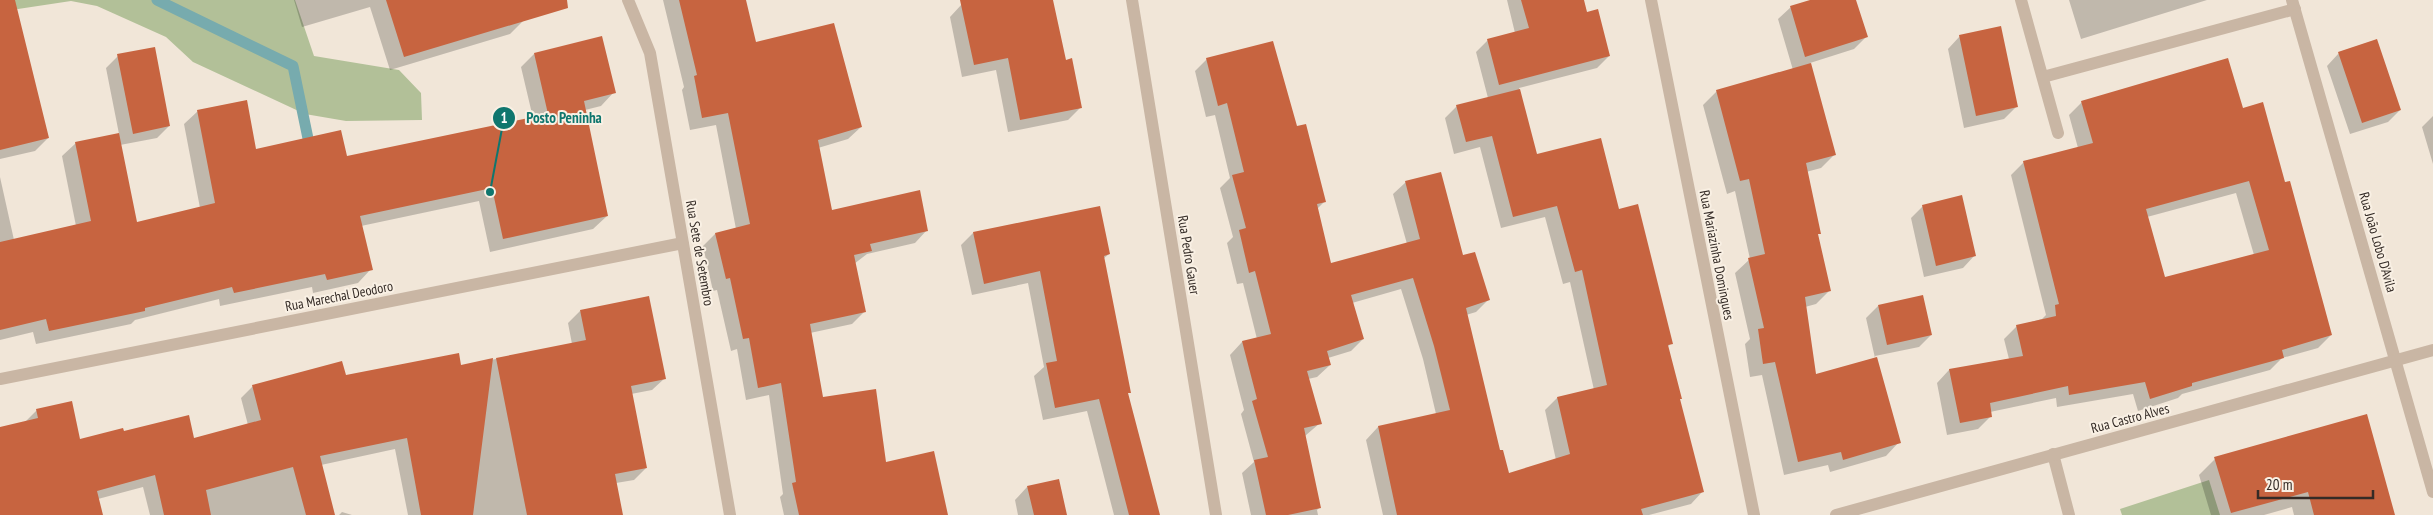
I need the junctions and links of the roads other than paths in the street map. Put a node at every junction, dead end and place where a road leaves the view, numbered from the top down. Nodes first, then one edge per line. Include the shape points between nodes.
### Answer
1 (628, 0) edge
2 (1132, 0) edge
3 (1651, 0) edge
4 (2021, 0) edge
5 (2293, 4) edge
6 (2043, 77) junction
7 (2058, 133) dead end
8 (683, 243) junction
9 (2433, 350) edge
10 (2396, 360) junction
11 (0, 379) edge
12 (2053, 454) junction
13 (2433, 492) edge
14 (730, 515) edge
15 (1216, 515) edge
16 (1754, 515) edge
17 (1836, 515) edge
18 (2069, 515) edge

1 - 8 street, Rua Sete de Setembro via 650,53
2 - 15 street, Rua Pedro Gauer
3 - 16 street, Rua Mariazinha Domingues
4 - 6 street
5 - 6 street
5 - 10 street, Rua João Lobo D'Avila
6 - 7 street
8 - 11 street, Rua Marechal Deodoro
8 - 14 street, Rua Sete de Setembro
9 - 10 street, Rua Castro Alves
10 - 12 street, Rua Castro Alves
10 - 13 street, Rua João Lobo D'Avila
12 - 17 street, Rua Castro Alves
12 - 18 street

